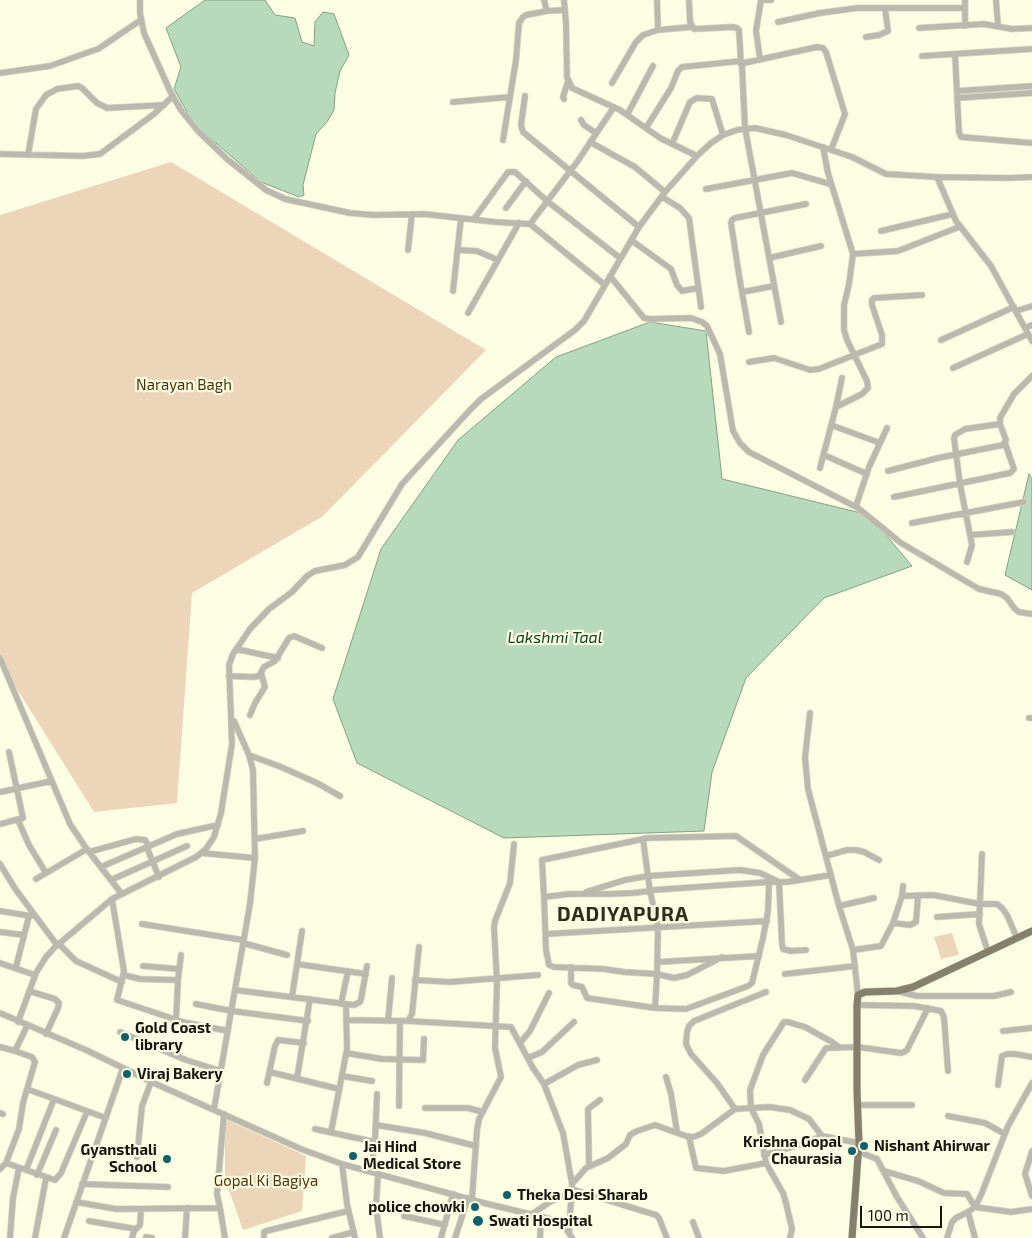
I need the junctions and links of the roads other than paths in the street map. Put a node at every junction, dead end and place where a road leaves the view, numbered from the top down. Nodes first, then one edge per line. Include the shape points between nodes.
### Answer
1 (140, 0) edge
2 (544, 0) edge
3 (564, 0) edge
4 (657, 0) edge
5 (689, 0) edge
6 (761, 0) edge
7 (766, 0) edge
8 (771, 0) edge
9 (965, 0) edge
10 (996, 0) edge
11 (885, 8) junction
12 (965, 8) junction
13 (564, 10) junction
14 (546, 11) junction
15 (141, 20) junction
16 (778, 22) dead end
17 (691, 26) junction
18 (965, 26) junction
19 (998, 26) junction
20 (919, 28) dead end
21 (1032, 28) edge
22 (658, 30) junction
23 (866, 37) dead end
24 (1032, 49) edge
25 (955, 54) junction
26 (922, 56) dead end
27 (760, 59) junction
28 (741, 64) junction
29 (653, 66) dead end
30 (0, 73) edge
31 (568, 81) junction
32 (612, 82) dead end
33 (1032, 86) edge
34 (999, 88) junction
35 (957, 91) junction
36 (1032, 93) edge
37 (1000, 95) junction
38 (173, 96) junction
39 (525, 96) dead end
40 (510, 97) junction
41 (957, 98) junction
42 (564, 100) dead end
43 (453, 102) dead end
44 (164, 105) junction
45 (614, 107) junction
46 (627, 115) junction
47 (581, 120) dead end
48 (646, 128) junction
49 (745, 128) junction
50 (596, 133) junction
51 (722, 135) junction
52 (503, 140) dead end
53 (590, 142) junction
54 (1032, 143) edge
55 (672, 144) junction
56 (823, 148) junction
57 (831, 150) junction
58 (0, 154) edge
59 (28, 155) junction
60 (696, 156) junction
61 (569, 172) junction
62 (937, 177) junction
63 (1032, 177) edge
64 (754, 179) junction
65 (526, 181) junction
66 (830, 184) junction
67 (706, 189) dead end
68 (664, 194) junction
69 (547, 201) junction
70 (806, 204) dead end
71 (506, 208) dead end
72 (761, 213) junction
73 (412, 214) junction
74 (953, 214) junction
75 (461, 218) junction
76 (474, 219) junction
77 (519, 222) junction
78 (530, 224) junction
79 (638, 227) junction
80 (959, 227) junction
81 (880, 231) dead end
82 (631, 240) junction
83 (821, 246) dead end
84 (408, 250) dead end
85 (458, 250) junction
86 (853, 254) junction
87 (620, 258) junction
88 (769, 258) junction
89 (498, 260) junction
90 (610, 276) junction
91 (605, 285) junction
92 (774, 286) junction
93 (698, 288) junction
94 (453, 291) dead end
95 (742, 292) junction
96 (922, 295) dead end
97 (701, 306) dead end
98 (1032, 306) edge
99 (1015, 309) junction
100 (468, 313) dead end
101 (781, 322) dead end
102 (1032, 325) edge
103 (1026, 331) junction
104 (749, 332) dead end
105 (941, 340) dead end
106 (1032, 341) edge
107 (854, 355) junction
108 (749, 362) dead end
109 (953, 368) dead end
110 (1032, 376) edge
111 (842, 378) dead end
112 (836, 407) junction
113 (1000, 424) junction
114 (831, 425) junction
115 (887, 428) dead end
116 (880, 443) junction
117 (1006, 443) junction
118 (824, 455) junction
119 (957, 455) junction
120 (820, 468) dead end
121 (888, 471) dead end
122 (867, 474) junction
123 (960, 484) junction
124 (894, 497) dead end
125 (1024, 502) dead end
126 (856, 506) junction
127 (966, 513) junction
128 (912, 523) dead end
129 (1012, 532) dead end
130 (970, 535) junction
131 (967, 562) dead end
132 (1032, 614) edge
133 (322, 648) dead end
134 (236, 649) junction
135 (0, 658) edge
136 (278, 658) junction
137 (262, 673) junction
138 (229, 676) junction
139 (810, 713) dead end
140 (250, 715) dead end
141 (232, 719) junction
142 (9, 752) dead end
143 (249, 756) junction
144 (52, 781) junction
145 (18, 788) junction
146 (0, 792) edge
147 (340, 796) dead end
148 (18, 820) junction
149 (0, 824) edge
150 (218, 825) junction
151 (304, 831) dead end
152 (255, 839) junction
153 (643, 839) junction
154 (514, 844) dead end
155 (186, 846) dead end
156 (148, 847) junction
157 (88, 850) junction
158 (201, 853) junction
159 (982, 854) dead end
160 (826, 856) junction
161 (255, 858) junction
162 (879, 860) dead end
163 (152, 861) junction
164 (0, 864) edge
165 (101, 867) junction
166 (46, 872) junction
167 (831, 875) junction
168 (648, 876) junction
169 (159, 877) junction
170 (36, 879) dead end
171 (111, 880) junction
172 (800, 880) junction
173 (769, 882) junction
174 (779, 882) junction
175 (903, 886) dead end
176 (650, 891) junction
177 (121, 893) junction
178 (579, 894) junction
179 (902, 896) junction
180 (918, 896) junction
181 (544, 897) junction
182 (874, 898) dead end
183 (112, 899) junction
184 (980, 904) junction
185 (839, 906) junction
186 (0, 911) edge
187 (980, 914) junction
188 (32, 917) junction
189 (937, 917) dead end
190 (766, 921) junction
191 (893, 923) junction
192 (142, 924) dead end
193 (658, 927) junction
194 (302, 931) dead end
195 (1032, 931) edge
196 (0, 932) edge
197 (546, 934) junction
198 (24, 935) junction
199 (1017, 938) junction
200 (243, 942) junction
201 (58, 945) junction
202 (419, 946) dead end
203 (806, 950) dead end
204 (853, 950) junction
205 (988, 952) junction
206 (287, 954) dead end
207 (181, 955) dead end
208 (759, 956) junction
209 (722, 957) junction
210 (658, 962) junction
211 (0, 963) edge
212 (297, 964) junction
213 (143, 966) dead end
214 (367, 966) dead end
215 (855, 966) junction
216 (16, 967) junction
217 (571, 967) junction
218 (179, 969) junction
219 (348, 971) junction
220 (35, 974) junction
221 (366, 974) junction
222 (657, 974) junction
223 (785, 974) dead end
224 (124, 975) junction
225 (538, 975) dead end
226 (392, 978) dead end
227 (497, 978) junction
228 (178, 980) junction
229 (415, 980) junction
230 (122, 982) junction
231 (235, 990) junction
232 (29, 991) junction
233 (897, 991) junction
234 (766, 992) dead end
235 (1011, 992) dead end
236 (549, 994) dead end
237 (858, 995) junction
238 (292, 997) junction
239 (310, 999) junction
240 (196, 1004) dead end
241 (344, 1004) junction
242 (857, 1005) junction
243 (655, 1008) junction
244 (928, 1008) junction
245 (232, 1011) junction
246 (0, 1013) edge
247 (176, 1020) junction
248 (346, 1020) junction
249 (308, 1021) junction
250 (388, 1021) junction
251 (400, 1021) junction
252 (408, 1021) junction
253 (18, 1022) junction
254 (574, 1022) dead end
255 (27, 1026) junction
256 (496, 1026) junction
257 (1032, 1028) edge
258 (228, 1031) junction
259 (1003, 1031) dead end
260 (120, 1032) dead end
261 (46, 1034) junction
262 (424, 1039) dead end
263 (304, 1043) junction
264 (520, 1043) junction
265 (0, 1047) edge
266 (858, 1047) junction
267 (839, 1048) junction
268 (15, 1051) junction
269 (346, 1053) junction
270 (1032, 1057) edge
271 (528, 1058) junction
272 (400, 1059) junction
273 (597, 1060) dead end
274 (123, 1068) junction
275 (222, 1071) junction
276 (948, 1071) dead end
277 (270, 1072) junction
278 (342, 1076) junction
279 (666, 1077) dead end
280 (298, 1078) junction
281 (805, 1080) dead end
282 (372, 1081) dead end
283 (151, 1082) junction
284 (267, 1083) dead end
285 (1032, 1083) edge
286 (544, 1084) junction
287 (998, 1085) dead end
288 (27, 1089) junction
289 (339, 1089) junction
290 (377, 1094) dead end
291 (54, 1100) junction
292 (600, 1100) dead end
293 (858, 1105) junction
294 (912, 1105) dead end
295 (400, 1106) dead end
296 (425, 1108) dead end
297 (751, 1108) junction
298 (214, 1109) junction
299 (735, 1109) junction
300 (87, 1112) junction
301 (483, 1112) junction
302 (224, 1114) junction
303 (948, 1116) dead end
304 (106, 1118) junction
305 (376, 1125) junction
306 (315, 1129) dead end
307 (56, 1130) dead end
308 (330, 1132) junction
309 (677, 1132) junction
310 (1005, 1134) junction
311 (822, 1136) junction
312 (689, 1137) junction
313 (376, 1142) junction
314 (859, 1143) junction
315 (476, 1146) junction
316 (1032, 1151) edge
317 (859, 1152) junction
318 (764, 1155) junction
319 (137, 1157) dead end
320 (6, 1162) junction
321 (766, 1163) junction
322 (342, 1164) junction
323 (589, 1166) junction
324 (0, 1169) edge
325 (23, 1169) junction
326 (884, 1171) junction
327 (371, 1172) junction
328 (378, 1174) junction
329 (37, 1175) junction
330 (46, 1178) junction
331 (82, 1184) junction
332 (168, 1187) dead end
333 (571, 1188) junction
334 (453, 1194) junction
335 (1032, 1196) edge
336 (470, 1199) junction
337 (76, 1202) junction
338 (975, 1206) junction
339 (187, 1208) junction
340 (220, 1208) junction
341 (141, 1209) junction
342 (1032, 1209) edge
343 (348, 1211) junction
344 (968, 1212) junction
345 (532, 1214) junction
346 (404, 1216) dead end
347 (541, 1217) junction
348 (89, 1221) dead end
349 (693, 1222) dead end
350 (445, 1224) junction
351 (136, 1229) junction
352 (354, 1235) edge
353 (571, 1235) edge
354 (146, 1237) edge
355 (10, 1238) edge
356 (35, 1238) edge
357 (64, 1238) edge
358 (132, 1238) edge
359 (152, 1238) edge
360 (185, 1238) edge
361 (225, 1238) edge
362 (264, 1238) edge
363 (332, 1238) edge
364 (380, 1238) edge
365 (441, 1238) edge
366 (455, 1238) edge
367 (540, 1238) edge
368 (667, 1238) edge
369 (700, 1238) edge
370 (790, 1238) edge
371 (852, 1238) edge
372 (923, 1238) edge
373 (947, 1238) edge
374 (975, 1238) edge

1 - 15 street
2 - 14 street
3 - 13 street
4 - 22 street
5 - 17 street
6 - 27 street via 756,31
7 - 8 street
9 - 12 street
10 - 19 street
11 - 12 street
11 - 16 street via 838,10
11 - 23 street via 888,31
12 - 18 street
13 - 14 street
13 - 31 street
14 - 40 street via 526,15 521,20
15 - 30 street via 98,49 50,66
15 - 38 street
17 - 22 street
17 - 28 street via 698,30 737,28
18 - 19 street
18 - 20 street
19 - 21 street
22 - 32 street via 639,38
24 - 25 street
25 - 26 street
25 - 35 street
27 - 28 street
27 - 57 street via 823,48 844,114
28 - 48 street via 682,66
28 - 49 street
29 - 46 street
31 - 42 street
31 - 45 street via 572,88
33 - 34 street
34 - 35 street
34 - 37 street
35 - 41 street
36 - 37 street
37 - 41 street
38 - 44 street
38 - 73 street via 186,118 226,159 277,196 350,213
39 - 61 street via 523,132
40 - 43 street
40 - 52 street
41 - 54 street via 961,137
44 - 59 street via 100,154
44 - 59 street via 107,108 78,86 57,89 46,95 36,109
45 - 46 street
45 - 50 street
46 - 48 street
47 - 50 street via 584,126
48 - 55 street
49 - 51 street
49 - 56 street via 786,135
49 - 64 street
50 - 53 street
51 - 55 street via 712,99 697,98 690,102
51 - 60 street
53 - 61 street
53 - 68 street via 635,167
55 - 60 street
56 - 57 street
56 - 66 street
57 - 62 street via 886,174
58 - 59 street
60 - 68 street
61 - 69 street
61 - 79 street
62 - 63 street
62 - 74 street
64 - 66 street via 797,174
64 - 67 street
64 - 72 street
65 - 69 street
65 - 71 street
65 - 76 street via 515,172 508,172
66 - 86 street
68 - 79 street
68 - 93 street via 689,218
69 - 78 street
69 - 87 street
70 - 72 street
72 - 88 street
72 - 95 street via 736,218 731,224
73 - 75 street
73 - 84 street
74 - 80 street
74 - 81 street
75 - 76 street
75 - 85 street
76 - 77 street
77 - 78 street
77 - 89 street
78 - 91 street
79 - 82 street
80 - 86 street via 898,251
80 - 99 street via 991,266
82 - 87 street
82 - 93 street via 671,269 682,291
83 - 88 street
85 - 89 street via 477,251
85 - 94 street
86 - 107 street via 843,324
87 - 90 street
88 - 92 street
89 - 100 street
90 - 91 street
90 - 126 street via 644,318 691,318 707,326 720,354 733,431 749,452
91 - 134 street via 579,326 481,399 402,484 358,557 345,565 324,568 307,576 269,609
92 - 95 street
92 - 101 street
93 - 97 street
95 - 104 street
96 - 107 street via 874,298 872,305 883,340 879,346
98 - 99 street
99 - 103 street
99 - 105 street
102 - 103 street
103 - 106 street
103 - 109 street
107 - 108 street via 816,370 774,358
107 - 112 street via 868,388
110 - 113 street via 1014,394 1000,418
111 - 112 street
112 - 114 street
113 - 117 street
113 - 119 street via 970,428 955,435
114 - 116 street
114 - 118 street
115 - 116 street
116 - 122 street
117 - 119 street
117 - 123 street via 1013,471
118 - 120 street
118 - 122 street
119 - 121 street
119 - 123 street
122 - 126 street
123 - 124 street
123 - 127 street
125 - 127 street
126 - 132 street via 901,543 979,589 1001,594 1015,609
127 - 128 street
127 - 130 street
129 - 130 street
130 - 131 street via 972,545
133 - 136 street via 294,636 289,638
134 - 136 street
134 - 138 street via 229,664
135 - 144 street
136 - 137 street via 264,667
137 - 138 street via 257,677
137 - 140 street via 265,687
138 - 141 street
139 - 160 street via 806,774
141 - 143 street
141 - 150 street via 232,744
142 - 145 street
143 - 147 street via 316,782
143 - 152 street via 253,770
144 - 145 street
144 - 157 street via 70,824
145 - 146 street
145 - 148 street via 23,816
148 - 149 street
148 - 166 street
150 - 156 street via 178,834
150 - 158 street via 214,837
151 - 152 street
152 - 161 street
153 - 168 street
153 - 172 street via 736,836
153 - 181 street via 542,860
154 - 227 street via 509,888 495,921
155 - 163 street
156 - 157 street via 145,840 136,840
156 - 163 street
156 - 165 street
157 - 165 street
157 - 166 street
158 - 161 street
158 - 169 street
159 - 184 street
160 - 162 street via 856,850
160 - 167 street
161 - 200 street
163 - 169 street
163 - 171 street
164 - 188 street
165 - 171 street
166 - 170 street
167 - 172 street
167 - 185 street
168 - 174 street via 740,870 760,873
168 - 176 street
168 - 178 street
169 - 177 street
171 - 177 street
172 - 174 street
173 - 174 street
173 - 176 street
173 - 190 street
174 - 203 street via 782,944 786,951
175 - 179 street
176 - 178 street
176 - 193 street
177 - 183 street
178 - 181 street
179 - 180 street
179 - 191 street
180 - 184 street via 933,895
180 - 191 street via 916,922 910,925
181 - 197 street
182 - 185 street
183 - 201 street
183 - 224 street
184 - 187 street
184 - 199 street via 1000,906
185 - 204 street
186 - 188 street
187 - 189 street
187 - 205 street via 980,927
188 - 198 street
188 - 201 street
190 - 193 street
190 - 208 street
191 - 204 street via 881,946
192 - 200 street
193 - 197 street
193 - 210 street
194 - 212 street
195 - 199 main road
196 - 198 street
197 - 217 street via 549,964
198 - 216 street
199 - 205 main road
200 - 206 street
200 - 231 street
201 - 220 street
201 - 230 street via 76,961
202 - 229 street
204 - 215 street
205 - 233 main road via 913,987
207 - 218 street
208 - 209 street
208 - 243 street via 752,983 748,986 686,1009
209 - 210 street
209 - 222 street via 687,975 674,978
210 - 222 street
211 - 216 street
212 - 219 street
212 - 238 street
213 - 218 street
214 - 221 street
215 - 223 street
215 - 237 street
216 - 220 street
217 - 222 street
217 - 243 street via 571,983 582,987 587,998
218 - 228 street
219 - 221 street
219 - 241 street
220 - 232 street
221 - 241 street via 360,1002
222 - 243 street
224 - 228 street via 140,979
224 - 230 street
225 - 227 street
226 - 250 street
227 - 229 street via 450,982
227 - 256 street
228 - 247 street
229 - 252 street via 412,1014
230 - 247 street via 116,1000
231 - 238 street
231 - 245 street
232 - 253 street
232 - 261 street via 59,1003
233 - 235 street via 917,996 994,996
233 - 237 main road
234 - 299 street via 694,1021 687,1032 686,1044 691,1054
236 - 264 street
237 - 242 main road
238 - 239 street
239 - 241 street
239 - 249 street
240 - 245 street
241 - 248 street
242 - 244 street
242 - 266 main road
244 - 266 street via 904,1052
244 - 276 street via 943,1014
245 - 249 street
245 - 258 street
246 - 253 street
247 - 258 street
248 - 250 street
248 - 269 street
249 - 263 street
250 - 251 street
251 - 252 street
251 - 272 street
252 - 256 street
253 - 255 street
254 - 271 street via 542,1052
255 - 261 street
255 - 268 street
256 - 264 street via 511,1027
256 - 301 street via 495,1048 500,1076
257 - 259 street
258 - 275 street
260 - 275 street via 186,1060
261 - 274 street
262 - 272 street via 423,1060
263 - 277 street via 278,1040
263 - 280 street
264 - 271 street
265 - 268 street
266 - 267 street
266 - 293 main road
267 - 281 street via 824,1050
267 - 297 street via 805,1027 784,1022 763,1055 750,1090
268 - 288 street via 34,1059
269 - 272 street
269 - 278 street
270 - 287 street via 1002,1056
271 - 286 street
272 - 295 street
273 - 286 street via 578,1065
274 - 283 street
274 - 304 street
275 - 298 street
277 - 280 street
277 - 284 street
278 - 282 street
278 - 289 street
279 - 309 street
280 - 289 street
283 - 298 street
283 - 319 street via 142,1106
285 - 310 street
286 - 333 street via 563,1133
288 - 291 street
288 - 320 street via 19,1129
289 - 308 street
290 - 305 street
291 - 300 street
291 - 325 street
292 - 323 street via 588,1109
293 - 294 street
293 - 314 main road
296 - 301 street via 468,1108
297 - 299 street
297 - 311 street via 790,1110 809,1119
297 - 318 street
298 - 302 street
299 - 312 street via 701,1134
300 - 304 street
300 - 330 street via 58,1178
301 - 315 street
302 - 322 street
302 - 340 street via 218,1194
303 - 310 street via 985,1123
304 - 331 street
305 - 313 street
305 - 315 street
306 - 308 street
307 - 329 street
308 - 313 street
309 - 312 street
309 - 323 street via 661,1126 646,1127 632,1133 626,1144 608,1158
310 - 338 street
311 - 314 street
311 - 318 street
312 - 321 street via 696,1168 724,1171
313 - 327 street
314 - 317 main road
315 - 336 street
316 - 335 street via 1025,1174
317 - 326 street via 874,1157
317 - 371 main road
318 - 321 street
320 - 324 street
320 - 325 street
321 - 370 street via 783,1193 792,1229
322 - 327 street
322 - 343 street
323 - 333 street
325 - 329 street
325 - 355 street via 13,1198
326 - 338 street via 944,1193 967,1194
326 - 372 street
327 - 328 street
328 - 334 street
328 - 364 street via 376,1207
329 - 330 street
330 - 356 street
331 - 332 street
331 - 337 street
333 - 345 street
333 - 353 street
333 - 368 street via 656,1215
334 - 336 street
334 - 350 street
336 - 345 street
336 - 366 street
337 - 341 street via 116,1209
337 - 357 street
338 - 342 street via 1011,1212
338 - 344 street
339 - 340 street
339 - 341 street
339 - 360 street
340 - 361 street
341 - 351 street via 140,1225
343 - 352 street
343 - 362 street via 266,1231
344 - 373 street via 952,1222
344 - 374 street
345 - 347 street
346 - 350 street
347 - 353 street via 560,1224
347 - 367 street
348 - 351 street
349 - 369 street
350 - 365 street
351 - 358 street
352 - 363 street
354 - 359 street

